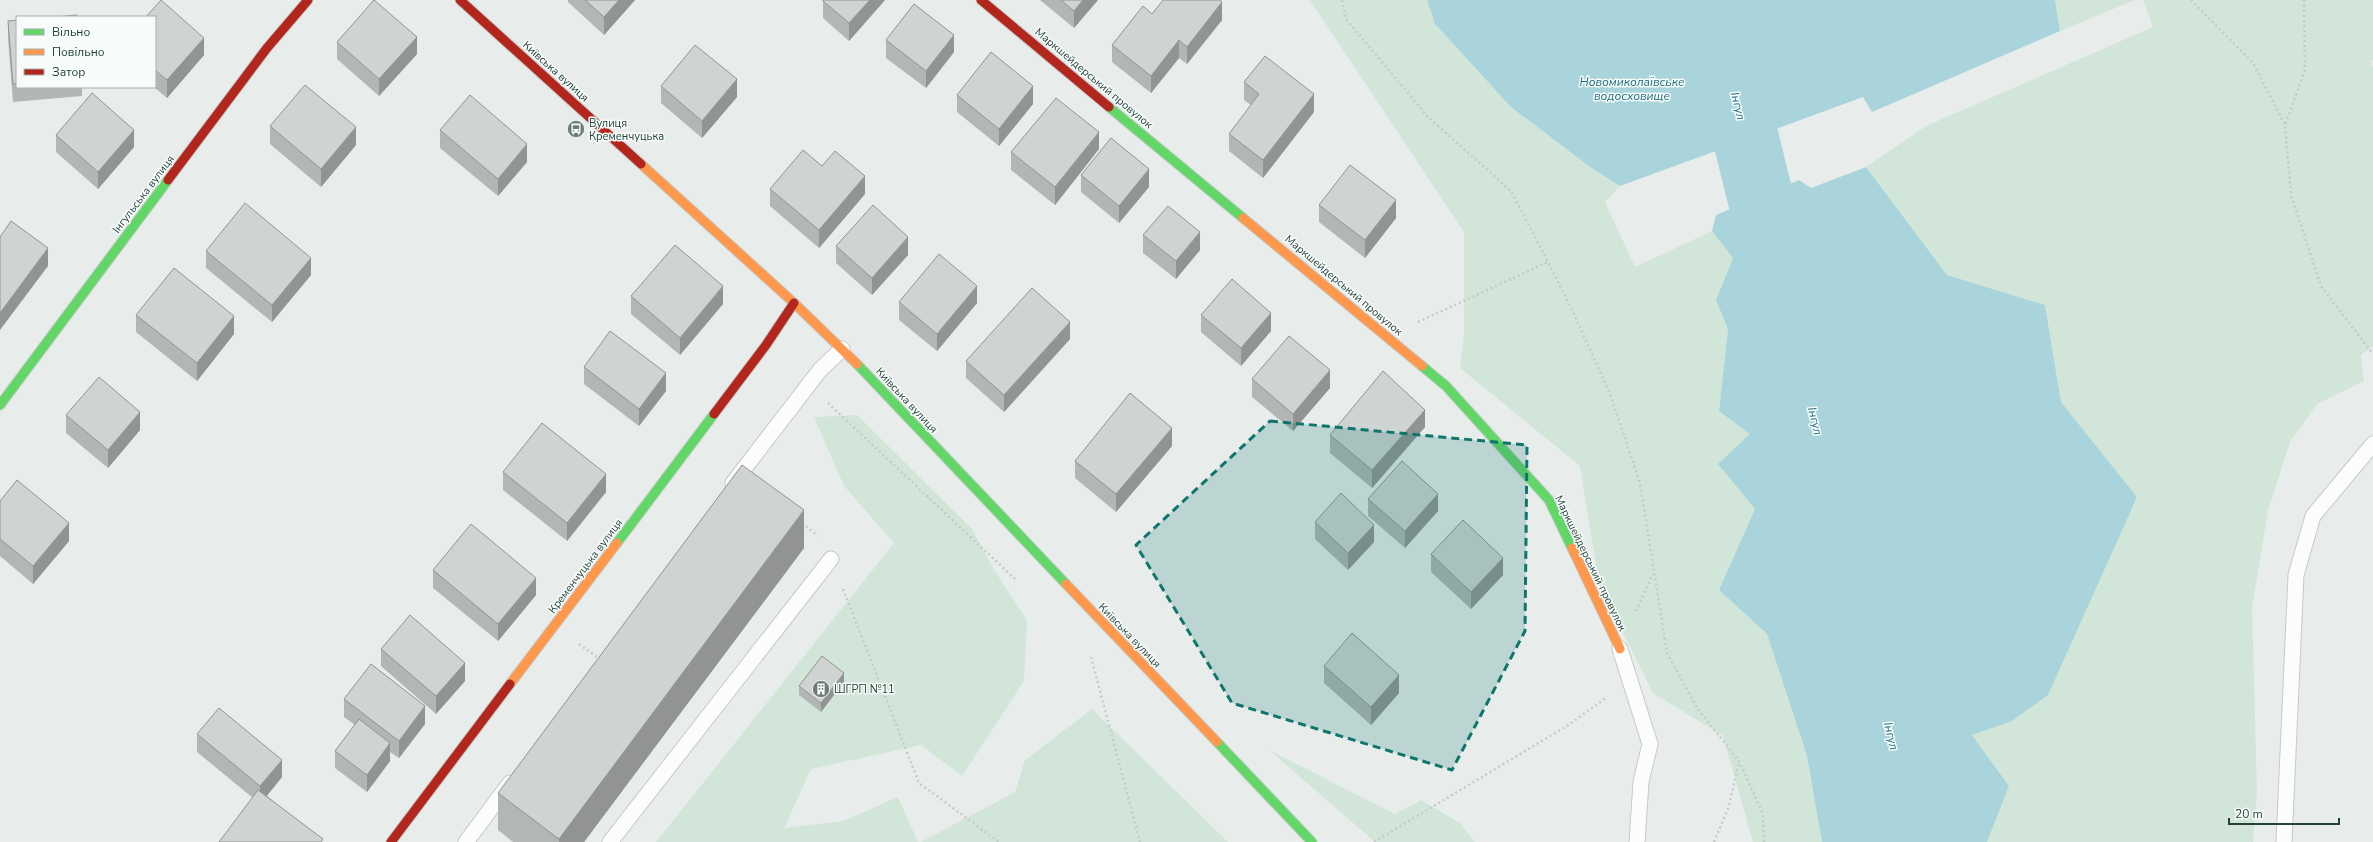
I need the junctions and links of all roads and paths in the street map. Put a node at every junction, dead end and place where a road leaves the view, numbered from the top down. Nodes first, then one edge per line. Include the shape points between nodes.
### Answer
1 (308, 0) edge
2 (460, 0) edge
3 (981, 0) edge
4 (1342, 0) edge
5 (2191, 0) edge
6 (2304, 0) edge
7 (2286, 125) junction
8 (1548, 262) junction
9 (794, 303) junction
10 (1386, 336) junction
11 (842, 349) junction
12 (2373, 354) edge
13 (809, 384) junction
14 (0, 405) edge
15 (2373, 444) edge
16 (722, 498) edge
17 (800, 521) dead end
18 (831, 559) junction
19 (1653, 574) junction
20 (1019, 582) dead end
21 (1620, 649) junction
22 (1091, 655) dead end
23 (1610, 694) dead end
24 (1739, 761) junction
25 (517, 774) edge
26 (392, 842) edge
27 (466, 842) edge
28 (610, 842) edge
29 (999, 842) edge
30 (1140, 842) edge
31 (1312, 842) edge
32 (1374, 842) edge
33 (1637, 842) edge
34 (1714, 842) edge
35 (1764, 842) edge
36 (2284, 842) edge

1 - 14 street, Інгульська вулиця via 262,55
2 - 9 street, Київська вулиця
3 - 10 street, Маркшейдерський провулок
4 - 8 path via 1346,19 1428,118 1511,192
5 - 7 path via 2253,63
6 - 7 path via 2305,70
7 - 12 path via 2291,195 2321,286
8 - 10 path
8 - 19 path via 1612,401 1640,483
9 - 11 street, Київська вулиця
9 - 26 street, Кременчуцька вулиця via 770,340
10 - 21 street, Маркшейдерський провулок via 1446,386 1549,500
11 - 13 lane
11 - 31 street, Київська вулиця
13 - 16 lane
13 - 20 path
15 - 36 lane via 2313,516 2296,575
17 - 18 path via 823,541
18 - 28 lane
18 - 29 path via 919,784
19 - 21 path
19 - 24 path via 1667,653 1697,708
21 - 33 lane via 1650,744 1641,782
22 - 30 path
23 - 32 path via 1570,724
24 - 34 path via 1729,806
24 - 35 path via 1763,814
25 - 27 lane

